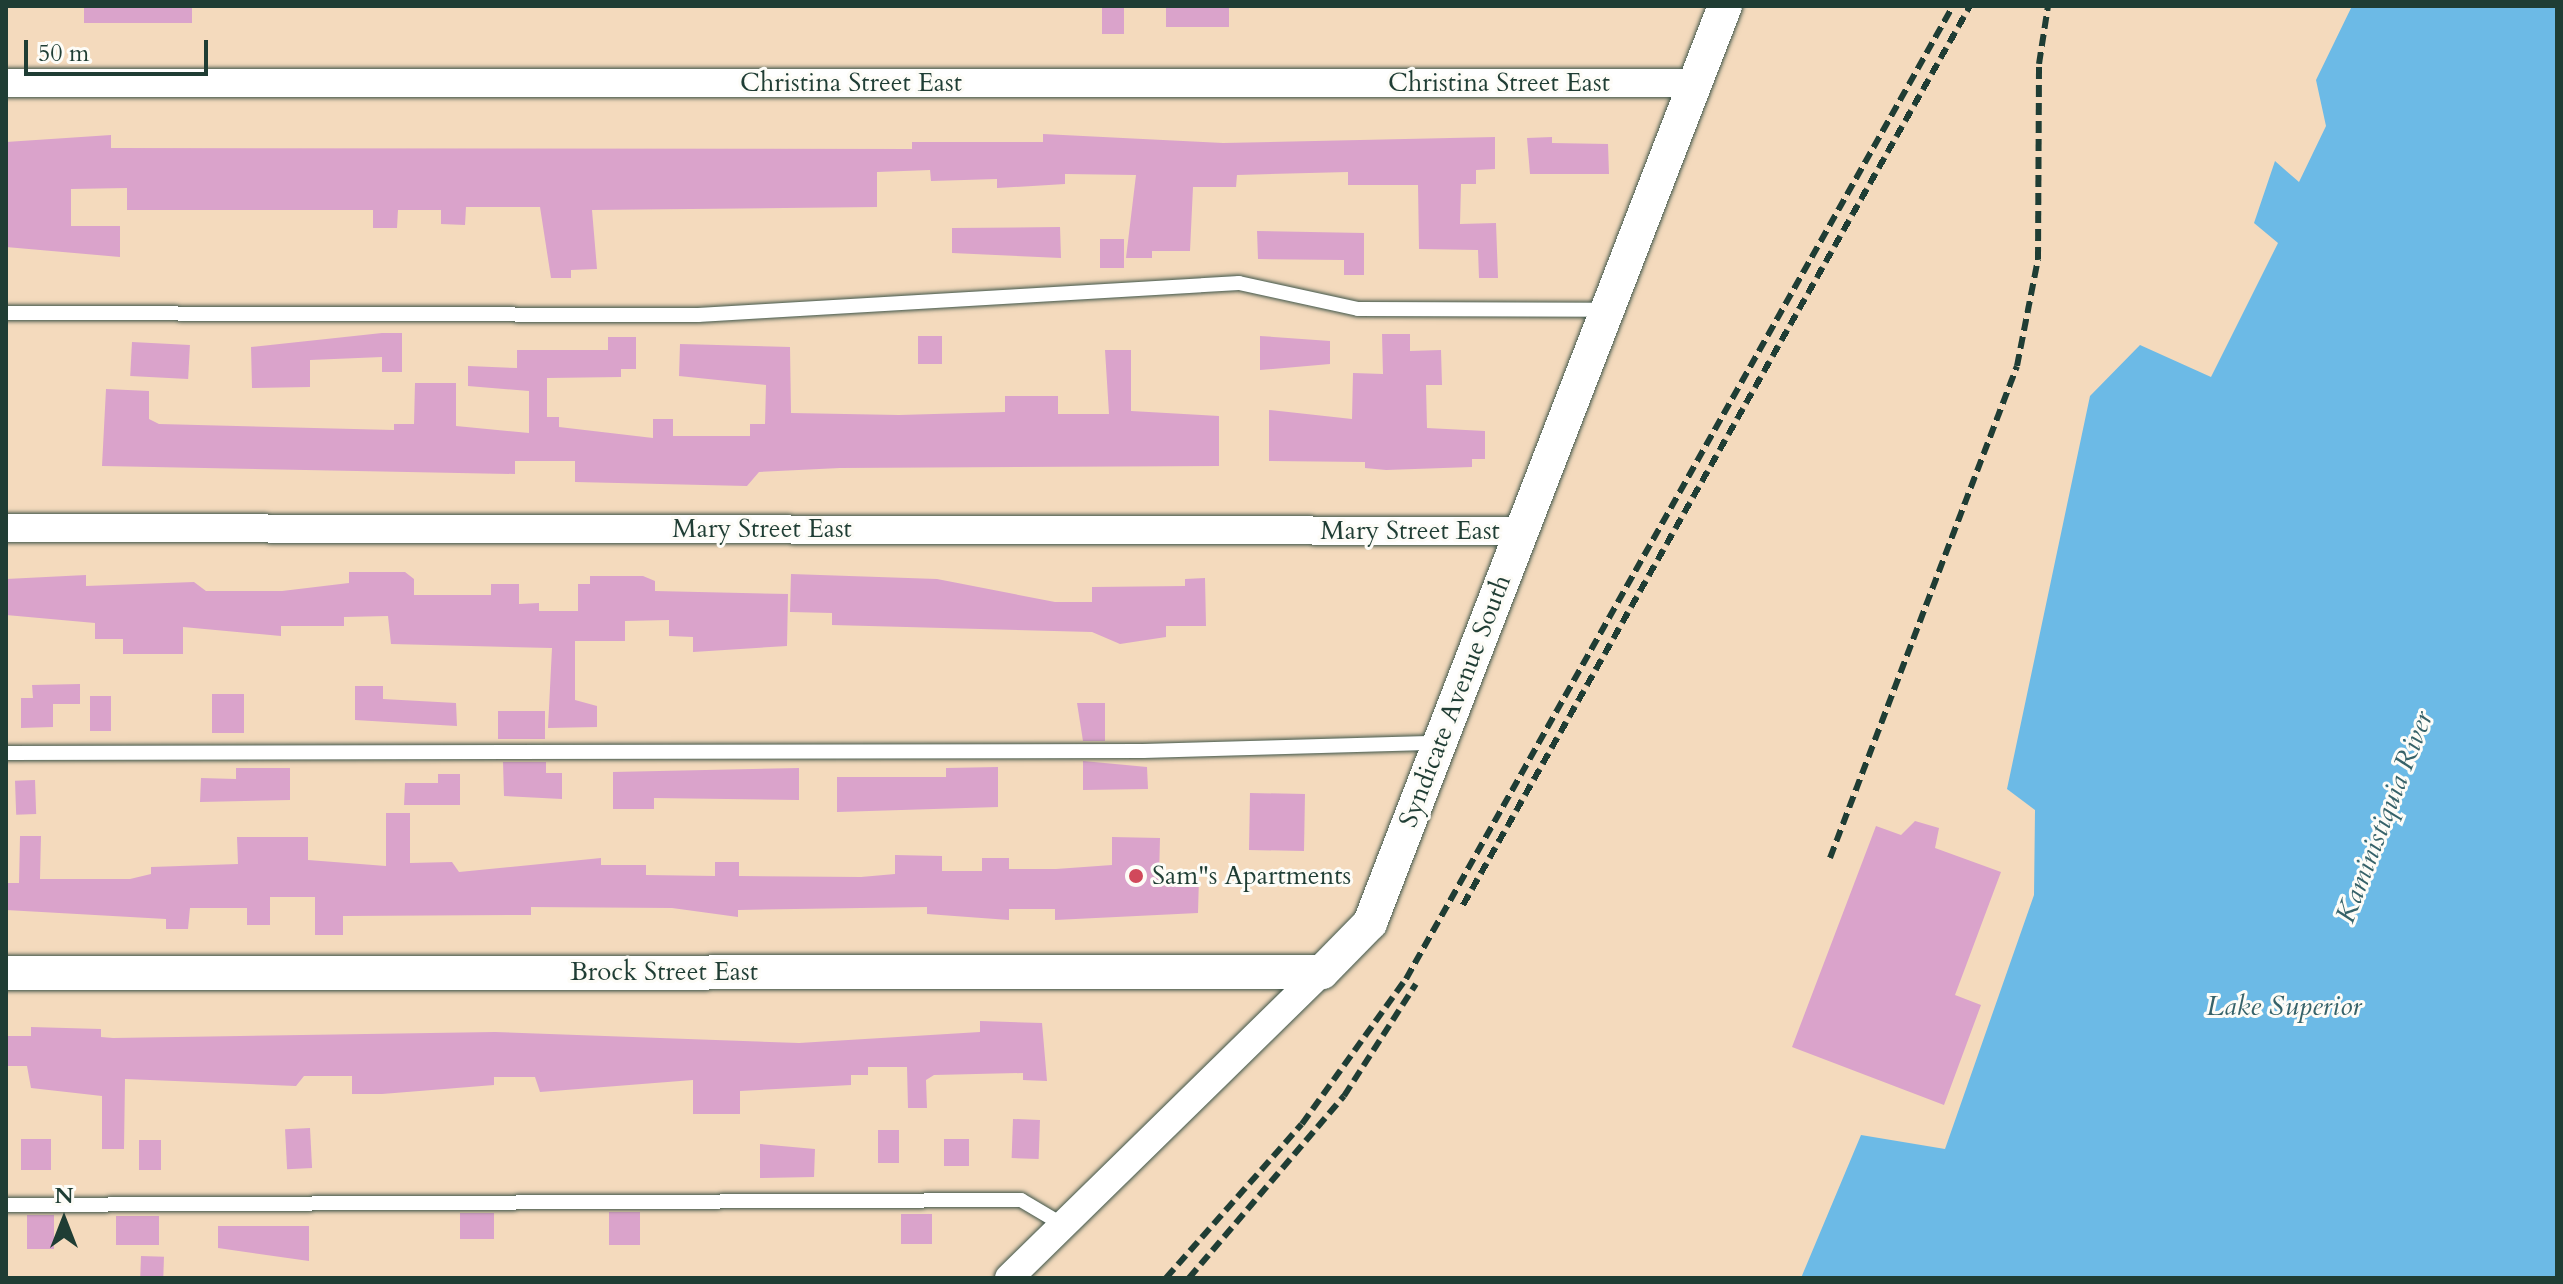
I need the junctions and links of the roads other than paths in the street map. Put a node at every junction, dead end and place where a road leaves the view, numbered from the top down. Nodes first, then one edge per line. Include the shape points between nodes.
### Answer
1 (1725, 6) edge
2 (6, 83) edge
3 (1696, 83) junction
4 (1607, 310) junction
5 (6, 313) edge
6 (6, 528) edge
7 (1519, 531) junction
8 (1441, 743) junction
9 (6, 753) edge
10 (1322, 972) junction
11 (6, 973) edge
12 (6, 1205) edge
13 (1065, 1226) junction
14 (1009, 1278) edge

1 - 3 street, Syndicate Avenue South
2 - 3 street, Christina Street East
3 - 4 street, Syndicate Avenue South
4 - 5 lane via 1358,309 1239,283 698,315
4 - 7 street, Syndicate Avenue South
6 - 7 street, Mary Street East
7 - 8 street, Syndicate Avenue South
8 - 9 lane via 1143,751
8 - 10 street, Syndicate Avenue South via 1370,923
10 - 11 street, Brock Street East
10 - 13 street, Syndicate Avenue South
12 - 13 lane via 1021,1200
13 - 14 street, Syndicate Avenue South

